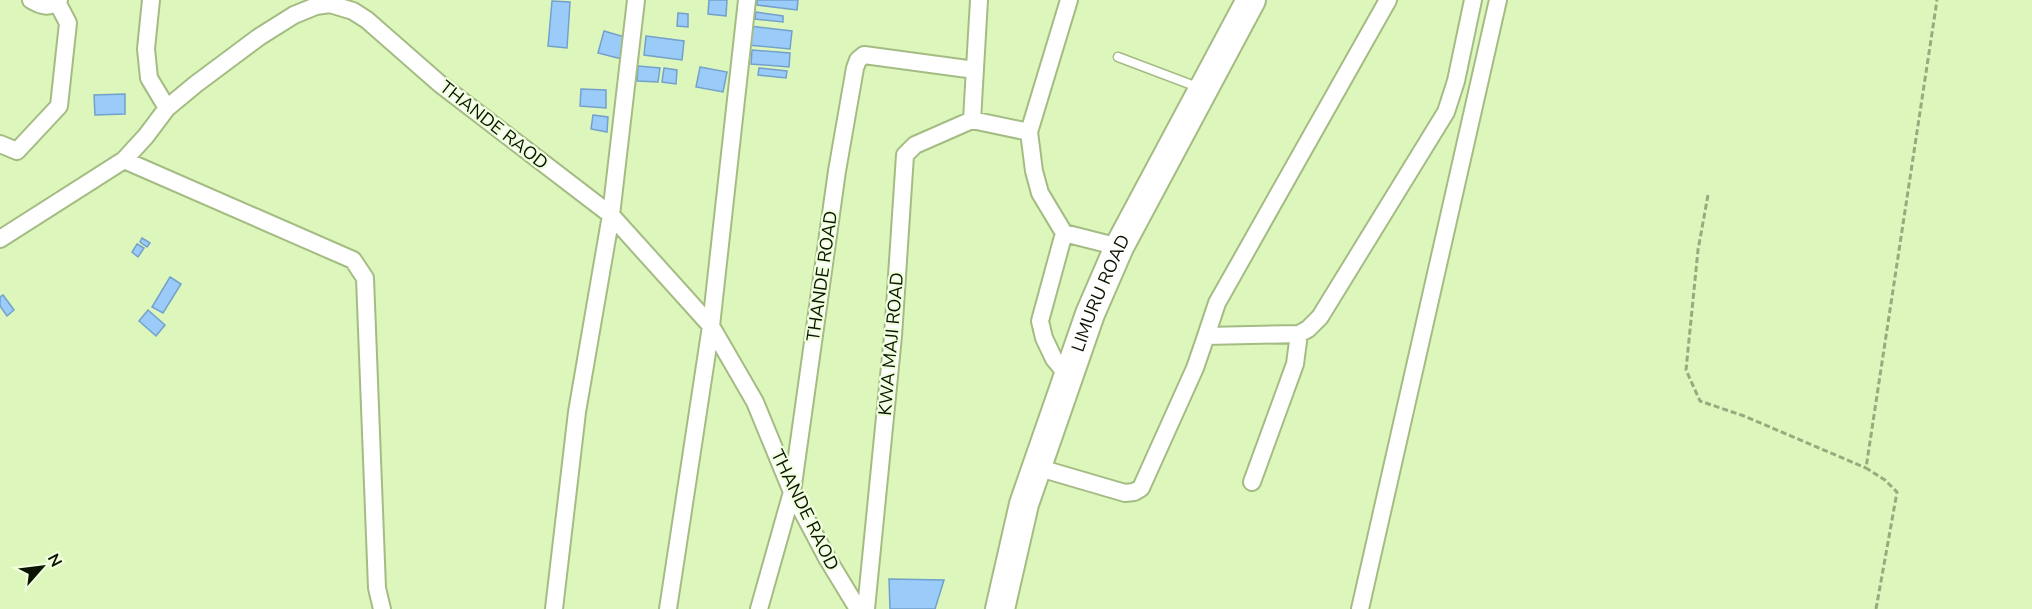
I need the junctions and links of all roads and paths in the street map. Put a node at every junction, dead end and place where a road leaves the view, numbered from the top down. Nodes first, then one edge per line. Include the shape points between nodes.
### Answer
1 (30, 0) edge
2 (151, 0) edge
3 (636, 0) edge
4 (747, 0) edge
5 (979, 0) edge
6 (1069, 0) edge
7 (1251, 0) edge
8 (1388, 0) edge
9 (1473, 0) edge
10 (1498, 0) edge
11 (1937, 0) edge
12 (58, 1) edge
13 (330, 2) edge
14 (1118, 57) dead end
15 (975, 70) junction
16 (1203, 89) junction
17 (167, 108) junction
18 (972, 120) junction
19 (1029, 132) junction
20 (0, 144) edge
21 (124, 160) junction
22 (1708, 195) dead end
23 (610, 215) junction
24 (1064, 233) junction
25 (0, 239) edge
26 (1119, 247) junction
27 (711, 326) junction
28 (1299, 334) junction
29 (1206, 336) junction
30 (1068, 376) junction
31 (1036, 467) junction
32 (1866, 468) junction
33 (1252, 482) dead end
34 (792, 492) junction
35 (382, 609) edge
36 (554, 609) edge
37 (668, 609) edge
38 (759, 609) edge
39 (858, 609) edge
40 (866, 609) edge
41 (1000, 609) edge
42 (1360, 609) edge
43 (1876, 609) edge

1 - 12 street via 45,6
2 - 17 street via 149,78
3 - 23 street
4 - 27 street
5 - 15 street
6 - 19 street
7 - 16 highway, LIMURU ROAD
8 - 29 street via 1217,303
9 - 28 street via 1446,112 1320,317
10 - 42 street
11 - 32 path
12 - 20 street via 68,23 59,106 17,151
13 - 17 street, THANDE RAOD via 294,15 259,37
13 - 23 street, THANDE RAOD via 367,20 440,84
14 - 16 lane
15 - 18 street
15 - 34 street, THANDE ROAD via 864,55 858,60 837,171
16 - 26 highway, LIMURU ROAD
17 - 21 street, THANDE RAOD
18 - 19 street
18 - 40 street, KWA MAJI ROAD via 915,145 905,155 893,336
19 - 24 street via 1040,194
21 - 25 street, THANDE RAOD
21 - 35 street via 353,261 365,278 377,588
22 - 32 path via 1698,250 1686,370 1700,401
23 - 27 street, THANDE RAOD
23 - 36 street via 577,412
24 - 26 street
24 - 30 street via 1040,321 1054,359
26 - 30 highway, LIMURU ROAD
27 - 34 street, THANDE RAOD via 755,402
27 - 37 street
28 - 29 street
28 - 33 street via 1294,364
29 - 31 street via 1141,488 1125,493
30 - 31 highway, LIMURU ROAD
31 - 41 highway, LIMURU ROAD
32 - 43 path via 1897,492
34 - 38 street, THANDE ROAD
34 - 39 street, THANDE RAOD

